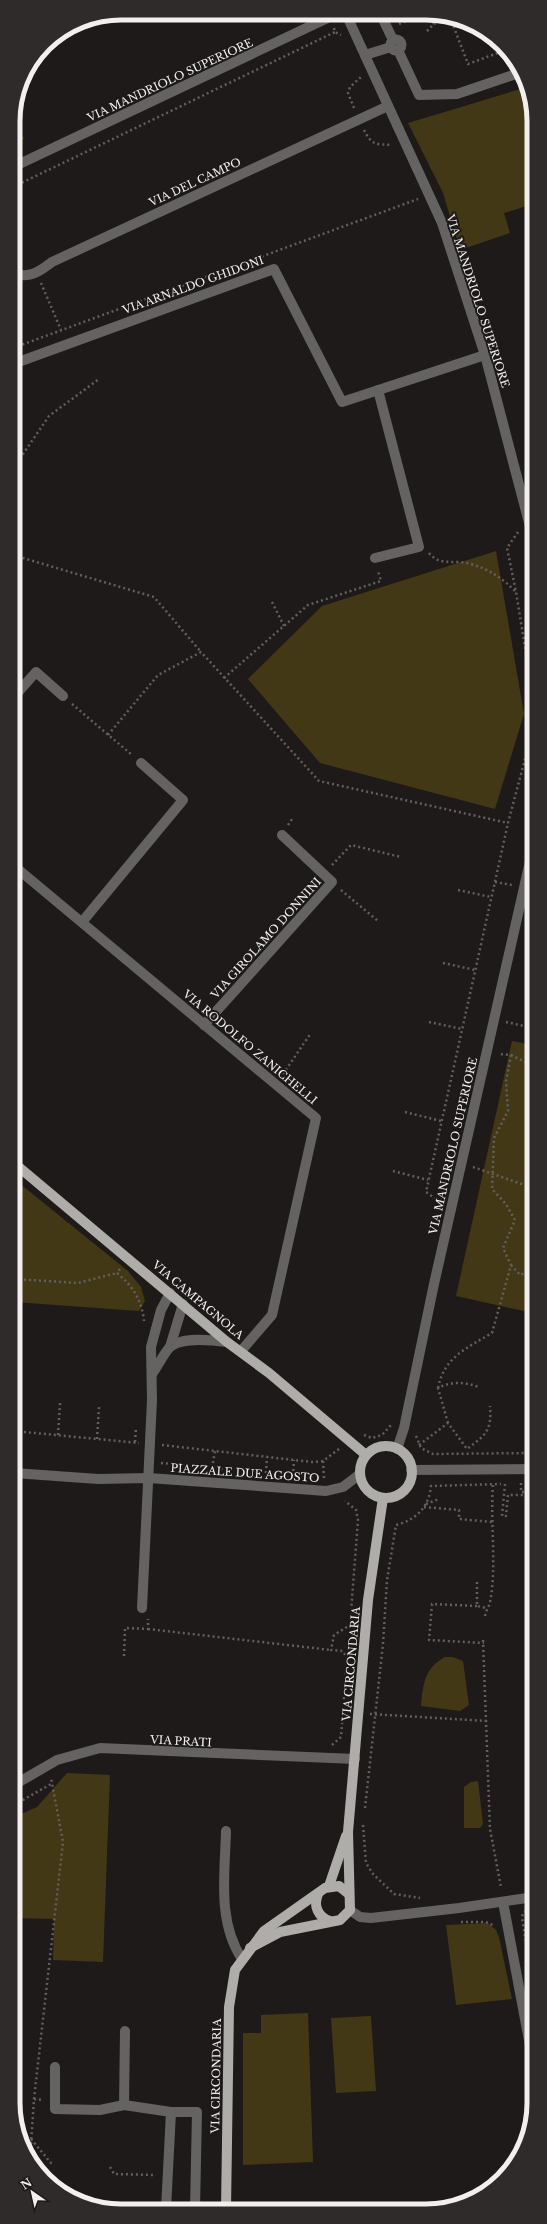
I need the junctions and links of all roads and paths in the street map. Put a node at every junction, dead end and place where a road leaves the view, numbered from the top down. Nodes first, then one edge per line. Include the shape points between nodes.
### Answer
1 (323, 20) edge
2 (349, 20) edge
3 (383, 20) edge
4 (432, 20) edge
5 (440, 21) edge
6 (451, 23) edge
7 (434, 24) junction
8 (427, 30) dead end
9 (335, 32) dead end
10 (394, 46) junction
11 (499, 52) edge
12 (365, 55) junction
13 (515, 74) edge
14 (388, 106) junction
15 (20, 165) edge
16 (20, 184) edge
17 (421, 198) dead end
18 (38, 274) junction
19 (20, 275) edge
20 (61, 330) junction
21 (20, 345) edge
22 (485, 355) junction
23 (20, 361) edge
24 (99, 379) dead end
25 (378, 390) junction
26 (20, 459) edge
27 (527, 515) edge
28 (520, 530) dead end
29 (419, 547) junction
30 (20, 557) edge
31 (375, 558) joint
32 (516, 592) junction
33 (272, 602) dead end
34 (284, 626) junction
35 (201, 652) junction
36 (527, 659) edge
37 (224, 679) junction
38 (20, 690) edge
39 (63, 696) joint
40 (108, 735) junction
41 (527, 752) edge
42 (141, 763) joint
43 (319, 781) junction
44 (318, 785) dead end
45 (508, 823) junction
46 (282, 835) dead end
47 (401, 857) dead end
48 (20, 870) edge
49 (323, 874) junction
50 (527, 875) edge
51 (332, 882) junction
52 (495, 882) junction
53 (524, 888) junction
54 (458, 890) dead end
55 (491, 898) junction
56 (378, 921) dead end
57 (82, 922) junction
58 (525, 923) dead end
59 (522, 936) dead end
60 (443, 963) dead end
61 (475, 970) junction
62 (505, 1014) dead end
63 (504, 1021) junction
64 (429, 1022) dead end
65 (204, 1025) junction
66 (527, 1027) edge
67 (502, 1028) dead end
68 (462, 1029) junction
69 (311, 1033) dead end
70 (498, 1047) dead end
71 (497, 1053) junction
72 (511, 1055) junction
73 (495, 1061) dead end
74 (527, 1063) edge
75 (276, 1085) junction
76 (405, 1112) dead end
77 (442, 1121) junction
78 (474, 1159) dead end
79 (20, 1167) edge
80 (472, 1167) junction
81 (393, 1171) dead end
82 (492, 1173) junction
83 (471, 1174) dead end
84 (428, 1180) junction
85 (527, 1186) edge
86 (444, 1205) dead end
87 (129, 1258) junction
88 (511, 1265) junction
89 (527, 1272) edge
90 (117, 1273) junction
91 (20, 1279) edge
92 (170, 1293) junction
93 (183, 1304) junction
94 (144, 1323) dead end
95 (227, 1342) junction
96 (170, 1347) junction
97 (240, 1351) junction
98 (152, 1374) junction
99 (479, 1387) dead end
100 (438, 1388) junction
101 (60, 1403) dead end
102 (490, 1406) dead end
103 (99, 1407) dead end
104 (392, 1424) dead end
105 (448, 1424) junction
106 (136, 1426) dead end
107 (416, 1430) dead end
108 (20, 1432) edge
109 (58, 1435) junction
110 (97, 1439) junction
111 (349, 1441) junction
112 (135, 1442) junction
113 (150, 1444) junction
114 (420, 1445) junction
115 (397, 1449) junction
116 (215, 1451) junction
117 (527, 1453) edge
118 (366, 1455) junction
119 (267, 1457) junction
120 (294, 1460) junction
121 (323, 1461) junction
122 (158, 1462) dead end
123 (212, 1468) junction
124 (527, 1469) edge
125 (235, 1470) dead end
126 (411, 1470) junction
127 (258, 1472) dead end
128 (20, 1473) edge
129 (266, 1473) junction
130 (272, 1474) dead end
131 (360, 1474) junction
132 (286, 1475) dead end
133 (293, 1476) junction
134 (299, 1476) dead end
135 (149, 1478) junction
136 (318, 1478) dead end
137 (521, 1483) dead end
138 (493, 1484) dead end
139 (504, 1484) dead end
140 (475, 1485) dead end
141 (527, 1492) edge
142 (527, 1495) edge
143 (383, 1498) junction
144 (439, 1499) dead end
145 (340, 1500) dead end
146 (425, 1506) junction
147 (492, 1522) junction
148 (477, 1582) dead end
149 (477, 1606) junction
150 (142, 1608) dead end
151 (486, 1608) junction
152 (485, 1616) dead end
153 (125, 1628) dead end
154 (148, 1630) dead end
155 (331, 1650) junction
156 (124, 1656) dead end
157 (369, 1714) dead end
158 (375, 1714) junction
159 (487, 1721) junction
160 (331, 1746) dead end
161 (56, 1760) junction
162 (355, 1760) junction
163 (20, 1781) edge
164 (51, 1784) junction
165 (20, 1802) edge
166 (364, 1809) dead end
167 (364, 1817) dead end
168 (226, 1831) dead end
169 (348, 1832) junction
170 (329, 1886) junction
171 (508, 1887) dead end
172 (494, 1888) dead end
173 (501, 1888) junction
174 (318, 1894) junction
175 (349, 1894) junction
176 (422, 1898) dead end
177 (527, 1898) edge
178 (503, 1902) junction
179 (350, 1910) junction
180 (527, 1911) edge
181 (330, 1921) junction
182 (457, 1922) dead end
183 (497, 1927) dead end
184 (250, 1948) junction
185 (527, 1950) edge
186 (242, 1959) junction
187 (527, 2019) edge
188 (125, 2031) dead end
189 (55, 2066) dead end
190 (124, 2105) junction
191 (171, 2112) junction
192 (31, 2138) junction
193 (31, 2148) edge
194 (54, 2164) dead end
195 (166, 2204) edge
196 (195, 2204) edge
197 (226, 2204) edge

1 - 15 street, VIA MANDRIOLO SUPERIORE
2 - 12 street, VIA MANDRIOLO SUPERIORE
3 - 10 street
4 - 7 path
5 - 7 path
6 - 11 path via 468,64
7 - 8 path
9 - 16 path
10 - 12 street
10 - 13 street via 419,95 457,94
12 - 14 street, VIA MANDRIOLO SUPERIORE
14 - 18 street, VIA DEL CAMPO via 52,262
14 - 22 street, VIA MANDRIOLO SUPERIORE via 442,223
17 - 20 path
18 - 19 street
18 - 20 path
20 - 21 path
22 - 25 street, VIA ARNALDO GHIDONI
22 - 27 street, VIA MANDRIOLO SUPERIORE
23 - 25 street, VIA ARNALDO GHIDONI via 274,269 342,402
24 - 26 path via 49,416
25 - 29 street
28 - 32 path via 507,548
29 - 31 street
29 - 32 path via 433,558 469,563 497,574
30 - 35 path via 154,598
31 - 34 path via 381,580 308,605
32 - 36 path
33 - 34 path
34 - 37 path
35 - 37 path
35 - 40 path via 158,675
37 - 43 path
38 - 39 street via 36,672
39 - 40 path
40 - 42 path
41 - 45 path
42 - 57 street via 183,800
43 - 44 path
43 - 45 path
45 - 52 path
46 - 49 street, VIA GIROLAMO DONNINI
47 - 49 path via 351,845
48 - 57 street, VIA RODOLFO ZANICHELLI
49 - 51 street, VIA GIROLAMO DONNINI
50 - 53 street, VIA MANDRIOLO SUPERIORE
51 - 56 path
51 - 65 street, VIA GIROLAMO DONNINI
52 - 53 path
52 - 55 path
53 - 115 street, VIA MANDRIOLO SUPERIORE via 404,1428
54 - 55 path
55 - 61 path
57 - 65 street, VIA RODOLFO ZANICHELLI
58 - 59 path
60 - 61 path
61 - 68 path
62 - 63 path
63 - 66 path
63 - 67 path
64 - 68 path
65 - 75 street, VIA RODOLFO ZANICHELLI
68 - 77 path
69 - 75 path
70 - 71 path
71 - 72 path
71 - 73 path
72 - 74 path
72 - 82 path via 506,1080 508,1111 494,1138
75 - 97 street, VIA RODOLFO ZANICHELLI via 316,1118 272,1316
76 - 77 path
77 - 84 path
78 - 80 path
79 - 87 main road, VIA CAMPAGNOLA
80 - 82 path
80 - 83 path
81 - 84 path
82 - 85 path
82 - 88 path via 492,1189 506,1204 515,1220 503,1248
84 - 86 path via 426,1192
87 - 90 path
87 - 92 main road, VIA CAMPAGNOLA
88 - 89 path via 520,1275
88 - 100 path via 492,1333 459,1353 441,1373
90 - 91 path via 78,1283
90 - 94 path via 133,1289 143,1310
92 - 93 main road, VIA CAMPAGNOLA
92 - 98 street via 161,1310 151,1347
93 - 95 main road, VIA CAMPAGNOLA
93 - 96 street
95 - 96 street via 200,1340
95 - 97 main road, VIA CAMPAGNOLA
96 - 98 street
97 - 111 main road, VIA CAMPAGNOLA
98 - 113 street
99 - 100 path via 465,1382 446,1384
100 - 105 path
101 - 109 path
102 - 105 path via 492,1420 485,1436 467,1448
103 - 110 path
104 - 111 path via 382,1435 372,1438 359,1433
105 - 114 path
106 - 112 path
107 - 114 path via 416,1438
108 - 109 path
109 - 110 path
110 - 112 path
111 - 118 main road, VIA CAMPAGNOLA
111 - 121 path
112 - 113 path
113 - 116 path
113 - 135 street
114 - 117 path via 433,1454
115 - 118 main road via 384,1446
115 - 126 main road via 406,1456
116 - 119 path
116 - 123 path
118 - 131 main road via 361,1463
119 - 120 path
119 - 129 path
120 - 121 path
120 - 133 path
121 - 136 path via 325,1478
122 - 123 path
123 - 125 path
124 - 126 street
126 - 143 main road via 409,1483 403,1491 392,1497
127 - 129 path
128 - 135 street, PIAZZALE DUE AGOSTO via 98,1479
129 - 130 path
131 - 135 street, PIAZZALE DUE AGOSTO via 343,1487 326,1491
131 - 143 main road via 367,1490
132 - 133 path
133 - 134 path
135 - 150 street
137 - 141 path via 521,1492
138 - 147 path
139 - 142 path via 502,1516 506,1516 508,1495
140 - 146 path via 431,1486
143 - 162 main road, VIA CIRCONDARIA via 368,1607
144 - 146 path
145 - 155 path via 347,1501 356,1510 358,1520 350,1625 334,1635
146 - 147 path via 459,1510 459,1519
146 - 158 path via 421,1513 407,1522 396,1525 387,1580
147 - 151 path via 490,1603
148 - 149 path
149 - 151 path
149 - 159 path via 432,1604 429,1640 484,1641
151 - 152 path
153 - 156 path
154 - 155 path
155 - 160 path via 343,1651 347,1658 341,1737
157 - 158 path
158 - 159 path
158 - 166 path
159 - 173 path via 490,1829
161 - 162 street, VIA PRATI via 100,1748
161 - 163 street, VIA PRATI
161 - 164 path via 51,1772
162 - 169 main road, VIA CIRCONDARIA
164 - 165 path
164 - 192 path via 63,1842
167 - 176 path via 366,1863 373,1874 394,1894
168 - 186 street via 225,1910 228,1932
169 - 170 main road, VIA CIRCONDARIA
169 - 175 main road, VIA CIRCONDARIA
170 - 174 main road, VIA CIRCONDARIA
170 - 175 main road via 339,1886
171 - 173 path
172 - 173 path
174 - 181 main road via 317,1910 322,1917
174 - 184 main road, VIA CIRCONDARIA via 264,1931
175 - 179 main road, VIA CIRCONDARIA
177 - 178 street
178 - 179 street via 371,1918 360,1917
178 - 187 street
179 - 181 main road, VIA CIRCONDARIA via 340,1920
180 - 185 path via 523,1913 522,1918
181 - 184 main road, VIA CIRCONDARIA via 280,1932
182 - 183 path via 486,1922
184 - 186 main road, VIA CIRCONDARIA
186 - 197 main road, VIA CIRCONDARIA via 232,1981 229,2007
188 - 190 street
189 - 190 street via 55,2109 100,2110
190 - 191 street
191 - 195 street
191 - 196 street via 197,2112
192 - 193 path
192 - 194 path

